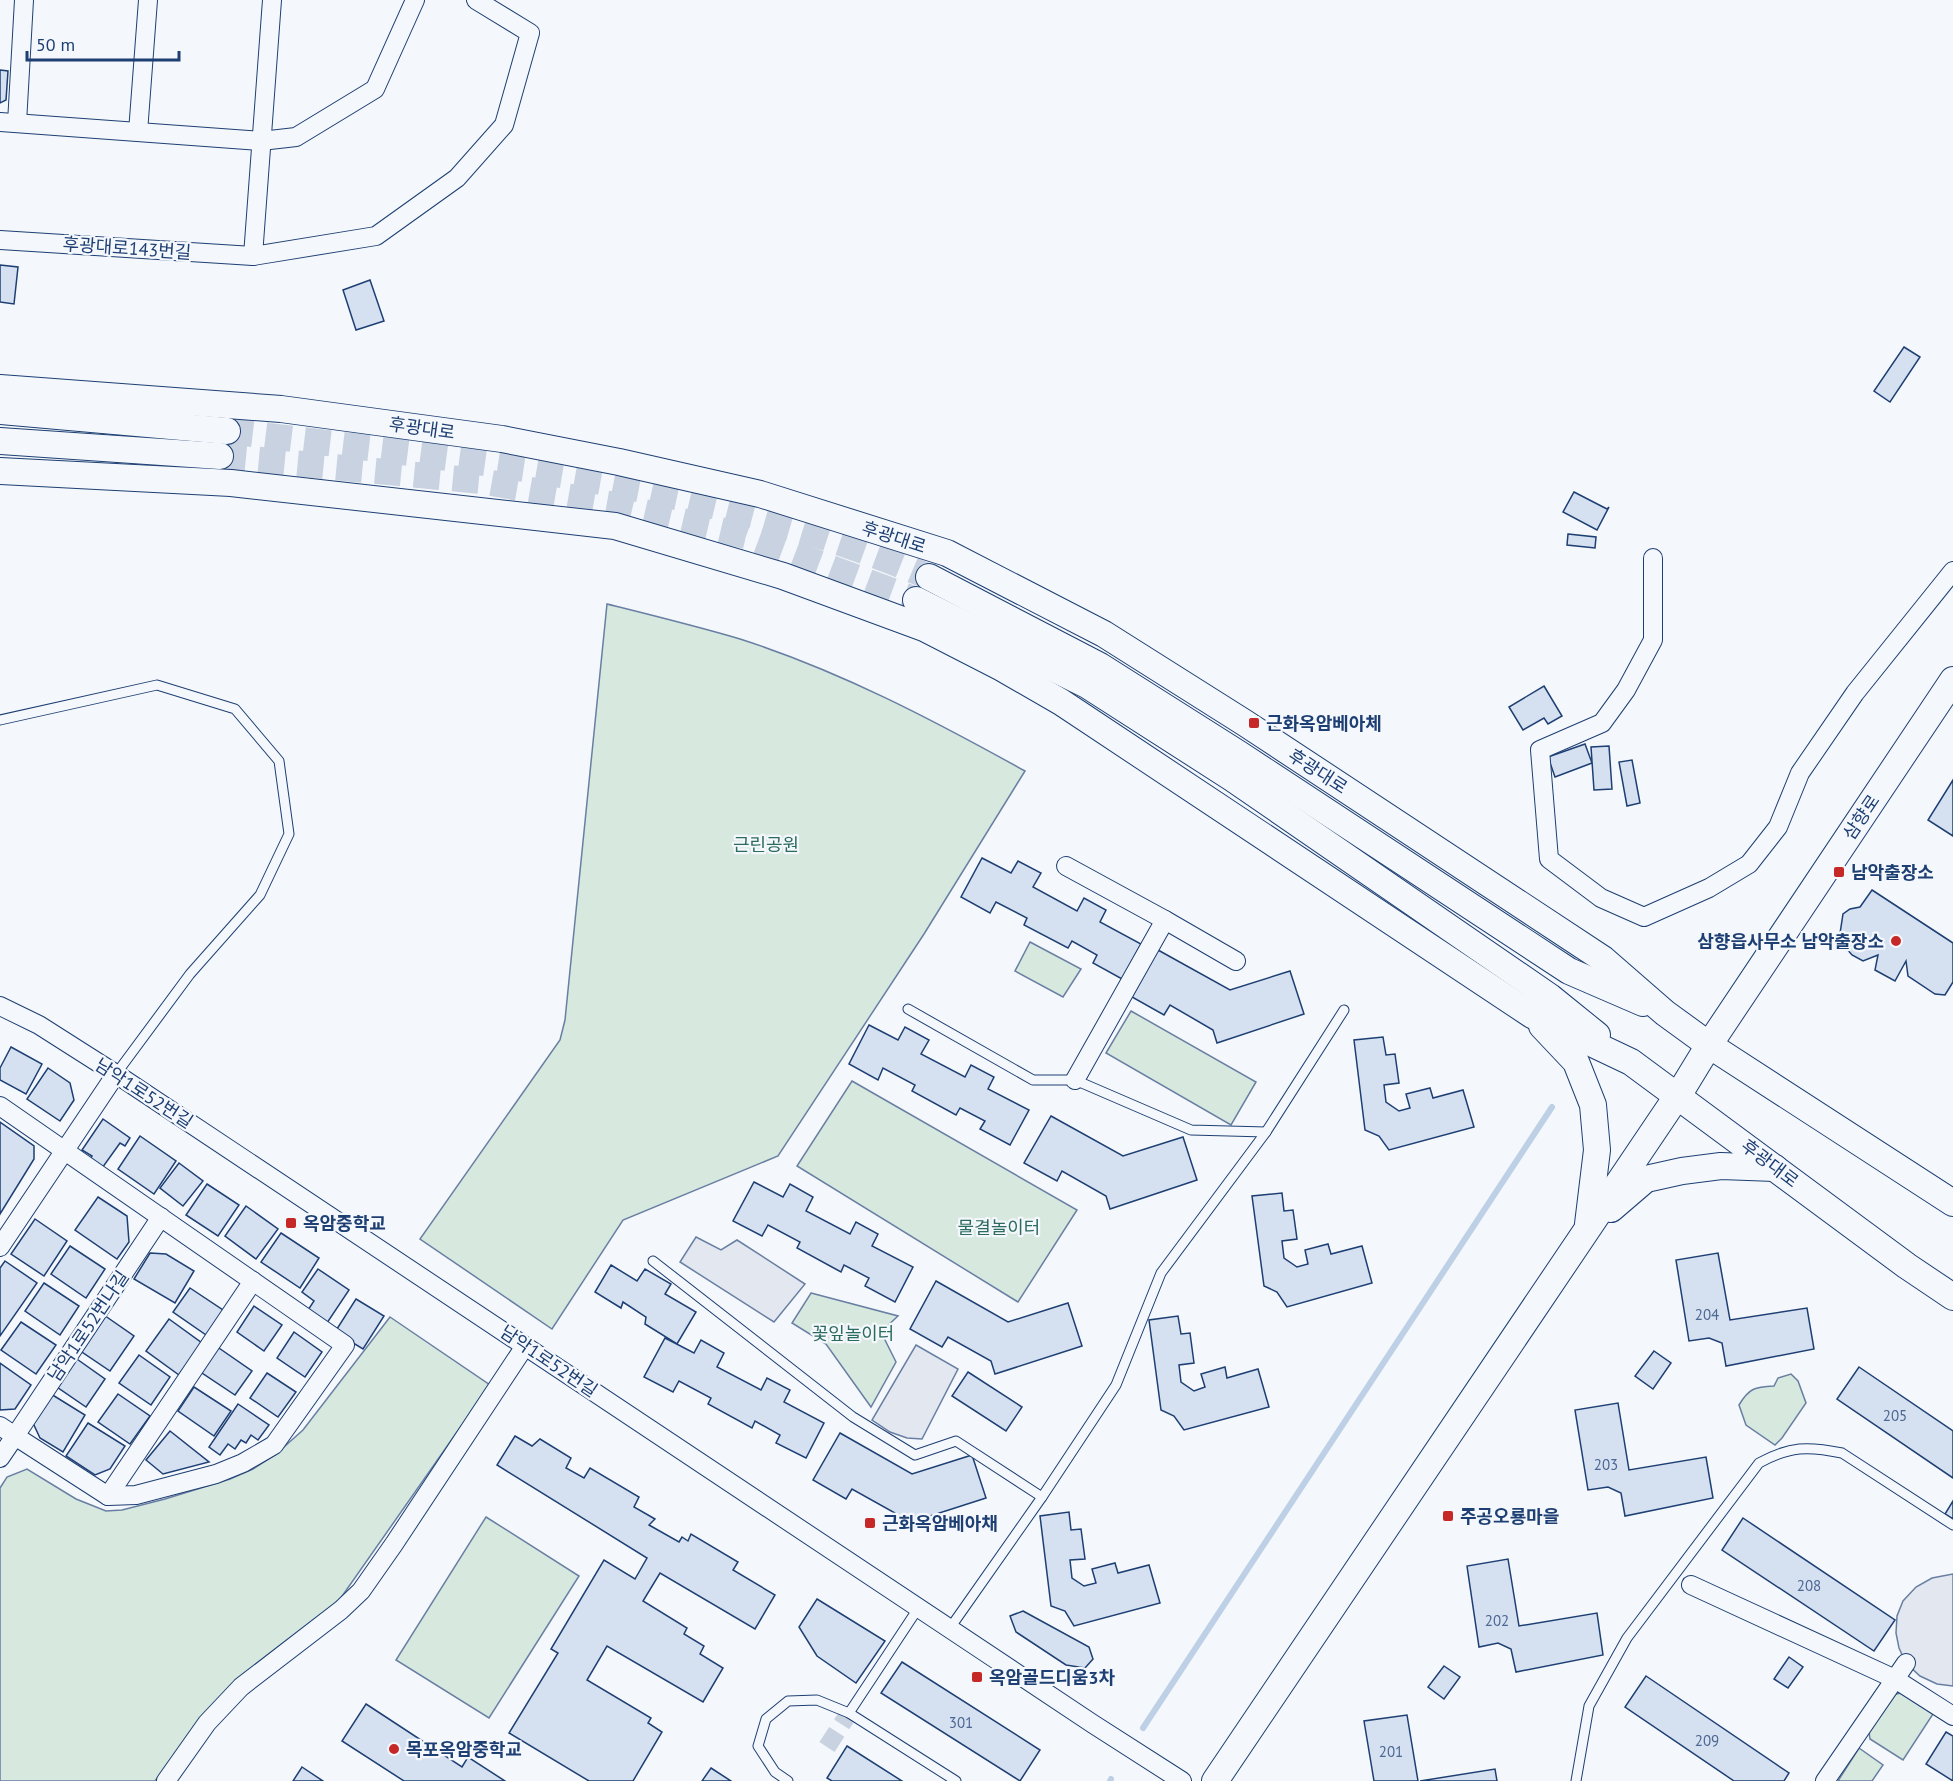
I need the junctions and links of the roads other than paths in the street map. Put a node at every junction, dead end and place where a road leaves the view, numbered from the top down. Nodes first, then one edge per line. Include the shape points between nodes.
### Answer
1 (19, 0) edge
2 (148, 0) edge
3 (272, 0) edge
4 (415, 0) edge
5 (476, 0) edge
6 (9, 123) edge
7 (138, 132) junction
8 (261, 141) junction
9 (0, 240) edge
10 (253, 256) junction
11 (0, 388) edge
12 (0, 411) edge
13 (226, 431) tunnel mouth
14 (0, 441) edge
15 (220, 456) tunnel mouth
16 (0, 471) edge
17 (1653, 558) dead end
18 (1953, 571) edge
19 (929, 577) tunnel mouth
20 (916, 600) tunnel mouth
21 (1953, 680) edge
22 (0, 720) edge
23 (1066, 866) dead end
24 (1165, 920) junction
25 (1236, 961) dead end
26 (0, 1006) edge
27 (908, 1009) dead end
28 (1344, 1010) dead end
29 (1665, 1013) junction
30 (1532, 1015) junction
31 (1709, 1045) junction
32 (1631, 1062) junction
33 (116, 1074) junction
34 (1075, 1080) junction
35 (1684, 1085) junction
36 (0, 1106) edge
37 (1266, 1132) junction
38 (65, 1150) junction
39 (1775, 1168) junction
40 (1950, 1202) edge
41 (161, 1217) junction
42 (1587, 1228) junction
43 (0, 1247) edge
44 (653, 1261) dead end
45 (1907, 1266) junction
46 (253, 1281) junction
47 (1953, 1284) edge
48 (1953, 1297) edge
49 (525, 1346) junction
50 (7, 1431) edge
51 (0, 1458) edge
52 (108, 1496) junction
53 (1042, 1497) junction
54 (1953, 1525) edge
55 (1690, 1585) dead end
56 (919, 1607) junction
57 (950, 1628) junction
58 (1906, 1663) dead end
59 (1895, 1679) junction
60 (849, 1713) junction
61 (1953, 1716) edge
62 (166, 1781) edge
63 (788, 1781) edge
64 (956, 1781) edge
65 (1182, 1781) edge
66 (1215, 1781) edge
67 (1576, 1781) edge
68 (1825, 1781) edge

1 - 6 street
2 - 7 street
3 - 8 street
4 - 8 street via 375,89 296,137
5 - 10 street, 후광대로143번길 via 530,33 504,125 457,178 376,236
6 - 7 street
7 - 8 street
8 - 10 street
9 - 10 street, 후광대로143번길
11 - 29 street, 후광대로 via 281,409 502,439 760,494 947,553 1104,634 1245,723 1603,959
12 - 13 street
14 - 15 street
16 - 30 street, 후광대로 via 231,483 615,526 783,576 924,628 1061,702
17 - 18 street via 1653,640 1626,690 1602,723 1540,750 1549,859 1601,898 1644,916 1709,888 1749,864 1778,826 1800,773 1855,693
19 - 29 street, 후광대로 via 1100,666 1569,971
20 - 32 street, 후광대로 via 1087,685 1550,997
21 - 31 street, 삼향로
22 - 33 lane via 157,685 235,710 279,761 289,834 260,895 190,974
23 - 24 street
24 - 25 street
24 - 34 street
26 - 33 street, 남악1로52번길 via 39,1025
27 - 34 lane via 1033,1080
28 - 37 lane
29 - 31 street, 후광대로
30 - 32 street, 후광대로
30 - 42 street via 1576,1062 1593,1105 1597,1150
31 - 35 street, 삼향로
31 - 40 street, 후광대로
32 - 35 street, 후광대로
33 - 38 street
33 - 49 street, 남악1로52번길
34 - 37 lane via 1191,1130
35 - 39 street, 후광대로
35 - 42 street, 삼향로
36 - 38 street
37 - 53 lane via 1161,1273 1116,1385
38 - 41 street
38 - 43 street
39 - 42 street via 1721,1166 1646,1179
39 - 45 street, 후광대로
41 - 46 street
41 - 50 street, 남악1로52번나길
42 - 66 street, 삼향로
44 - 53 lane via 853,1417 915,1455 956,1440
45 - 47 street, 후광대로
45 - 48 street, 후광대로
46 - 52 street
46 - 52 street via 345,1345 284,1433 262,1453 216,1474 136,1495
49 - 56 street, 남악1로52번길
49 - 62 street via 361,1591 241,1687 207,1723
50 - 51 street, 남악1로52번나길
50 - 52 street
53 - 57 lane
54 - 67 lane via 1842,1453 1800,1447 1778,1452 1759,1463 1627,1638 1589,1706
55 - 59 street
56 - 57 street, 남악1로52번길
56 - 60 lane
57 - 65 street, 남악1로52번길
58 - 59 street
59 - 61 street
59 - 68 street
60 - 63 lane via 817,1700 788,1701 766,1719 758,1746 775,1772
60 - 64 lane

